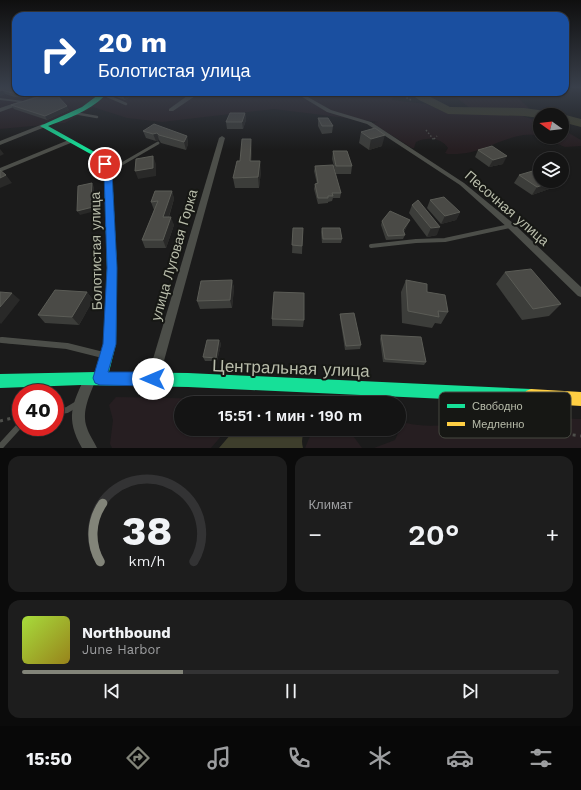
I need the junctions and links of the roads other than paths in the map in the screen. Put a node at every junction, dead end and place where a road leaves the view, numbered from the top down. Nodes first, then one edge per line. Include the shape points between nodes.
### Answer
1 (80, 108) edge
2 (174, 108) edge
3 (324, 108) edge
4 (171, 110) dead end
5 (72, 113) junction
6 (97, 117) dead end
7 (44, 126) junction
8 (222, 138) dead end
9 (71, 141) junction
10 (0, 143) edge
11 (158, 143) dead end
12 (0, 170) edge
13 (108, 172) junction
14 (511, 226) junction
15 (371, 246) dead end
16 (581, 293) edge
17 (0, 340) edge
18 (107, 356) junction
19 (95, 378) junction
20 (34, 379) junction
21 (153, 379) junction
22 (0, 381) edge
23 (33, 384) edge
24 (451, 392) edge
25 (571, 398) edge
26 (581, 399) edge
27 (80, 402) junction
28 (64, 410) edge
29 (12, 434) edge
30 (0, 447) edge
31 (90, 448) edge

1 - 5 street
2 - 4 street
3 - 14 street, Песочная улица via 369,123 466,187
5 - 6 lane
5 - 7 street
7 - 9 street, Болотистая улица
7 - 10 street
8 - 21 street, улица Луговая Горка
9 - 12 street
9 - 13 street, Болотистая улица via 98,156
11 - 13 lane
13 - 18 street, Болотистая улица via 112,268 110,344
14 - 15 lane via 445,240
14 - 16 street, Песочная улица
17 - 18 lane via 67,346
18 - 19 street, Болотистая улица
19 - 20 street, Центральная улица
19 - 21 street, Центральная улица
19 - 27 street
20 - 22 street, Центральная улица
20 - 23 lane
21 - 24 street, Центральная улица
25 - 26 street, Центральная улица
27 - 28 lane
27 - 31 street via 77,420
29 - 30 lane

